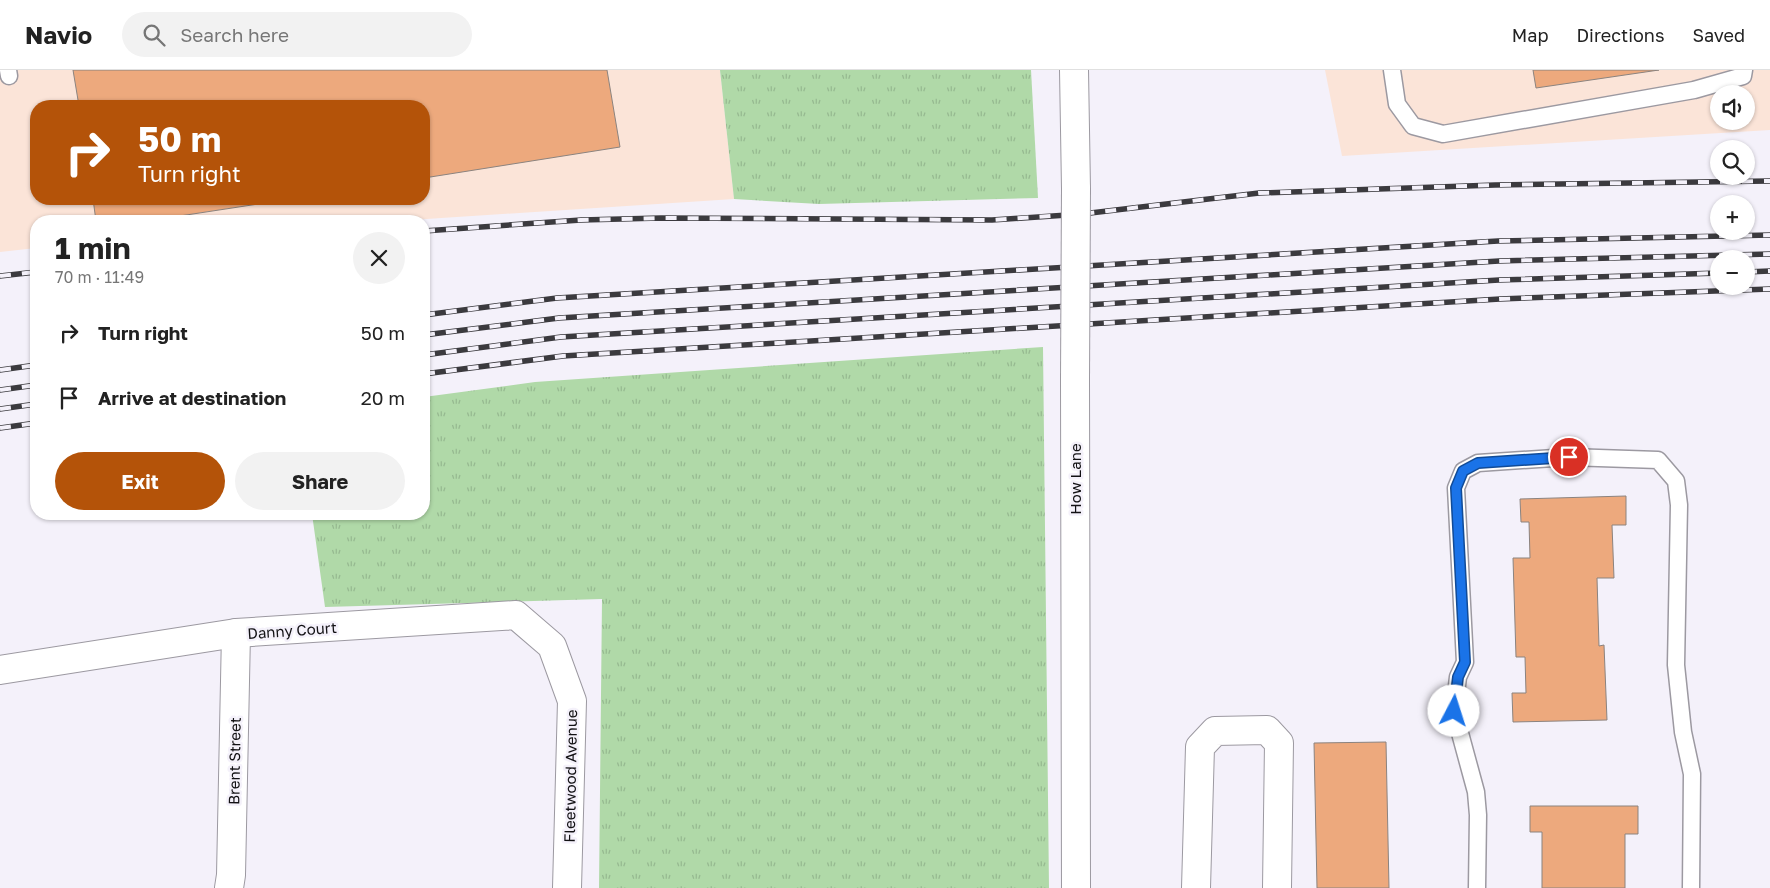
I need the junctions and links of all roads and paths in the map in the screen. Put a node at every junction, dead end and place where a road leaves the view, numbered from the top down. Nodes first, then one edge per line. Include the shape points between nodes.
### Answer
1 (1074, 70) edge
2 (1392, 70) edge
3 (1744, 70) edge
4 (236, 633) junction
5 (560, 667) joint
6 (0, 670) edge
7 (229, 888) edge
8 (567, 888) edge
9 (1076, 888) edge
10 (1196, 888) edge
11 (1277, 888) edge
12 (1477, 888) edge
13 (1691, 888) edge

1 - 9 street, How Lane, bridge
2 - 3 lane via 1397,104 1413,126 1443,134 1694,90 1742,76
4 - 5 street, Danny Court via 516,615 552,646
4 - 6 street, Danny Court
4 - 7 street, Brent Street
5 - 8 street, Fleetwood Avenue via 572,701
10 - 11 street via 1200,747 1215,731 1266,730 1280,743
12 - 13 lane via 1476,792 1454,711 1458,677 1465,662 1456,488 1463,471 1478,463 1569,457 1658,460 1676,481 1679,505 1676,665 1683,732 1692,774

